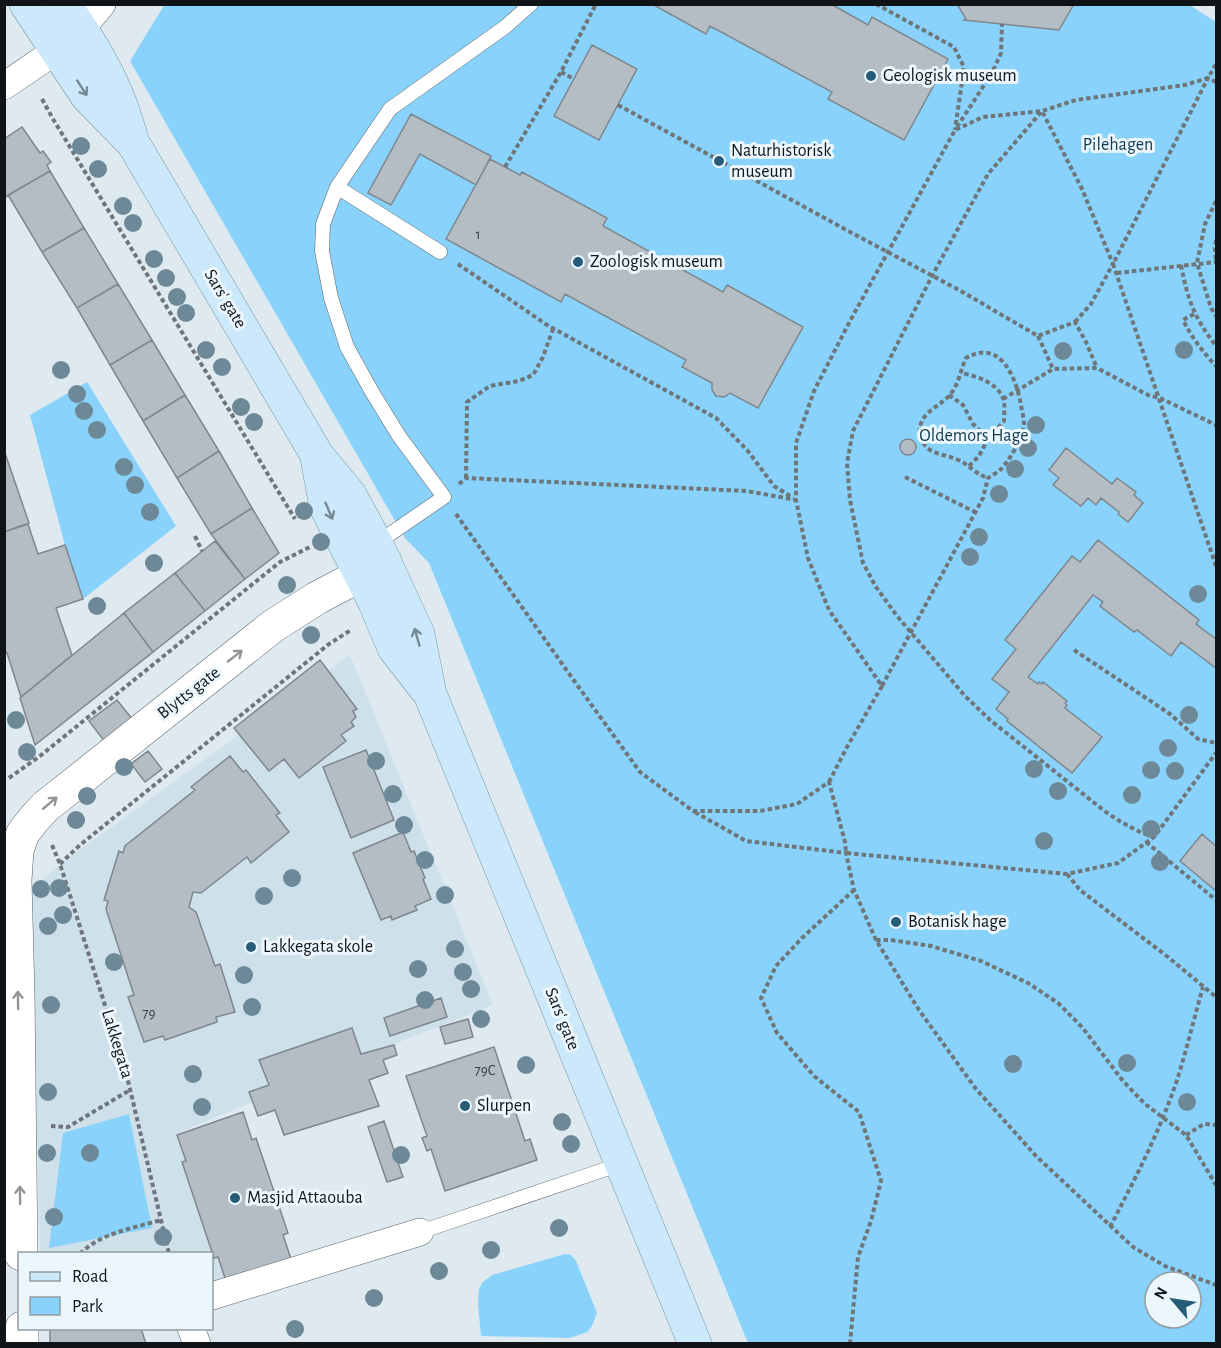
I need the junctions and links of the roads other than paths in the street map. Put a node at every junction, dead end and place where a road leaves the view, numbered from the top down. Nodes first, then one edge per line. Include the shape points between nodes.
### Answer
1 (26, 4) edge
2 (531, 4) edge
3 (82, 12) edge
4 (57, 50) junction
5 (4, 86) edge
6 (133, 143) junction
7 (337, 188) junction
8 (440, 252) road end
9 (374, 560) junction
10 (621, 1164) junction
11 (420, 1232) joint
12 (21, 1252) edge
13 (213, 1296) edge
14 (191, 1330) edge
15 (197, 1344) edge
16 (695, 1344) edge

1 - 4 main road, Sars' gate
2 - 7 lane via 390,109
3 - 4 street
3 - 6 main road, Sars' gate
4 - 5 street
4 -> 6 main road, Sars' gate via 87,96
6 - 9 main road, Sars' gate via 317,454 326,507
7 - 8 lane
7 - 9 lane via 323,224 322,251 347,347 399,436 444,497
9 - 10 main road, Sars' gate via 375,603 394,648 430,694
12 -> 9 street, Blytts gate via 15,880 17,850 23,833 45,807 273,627
10 - 11 lane
10 - 16 main road, Sars' gate
11 - 13 street
14 - 15 street

